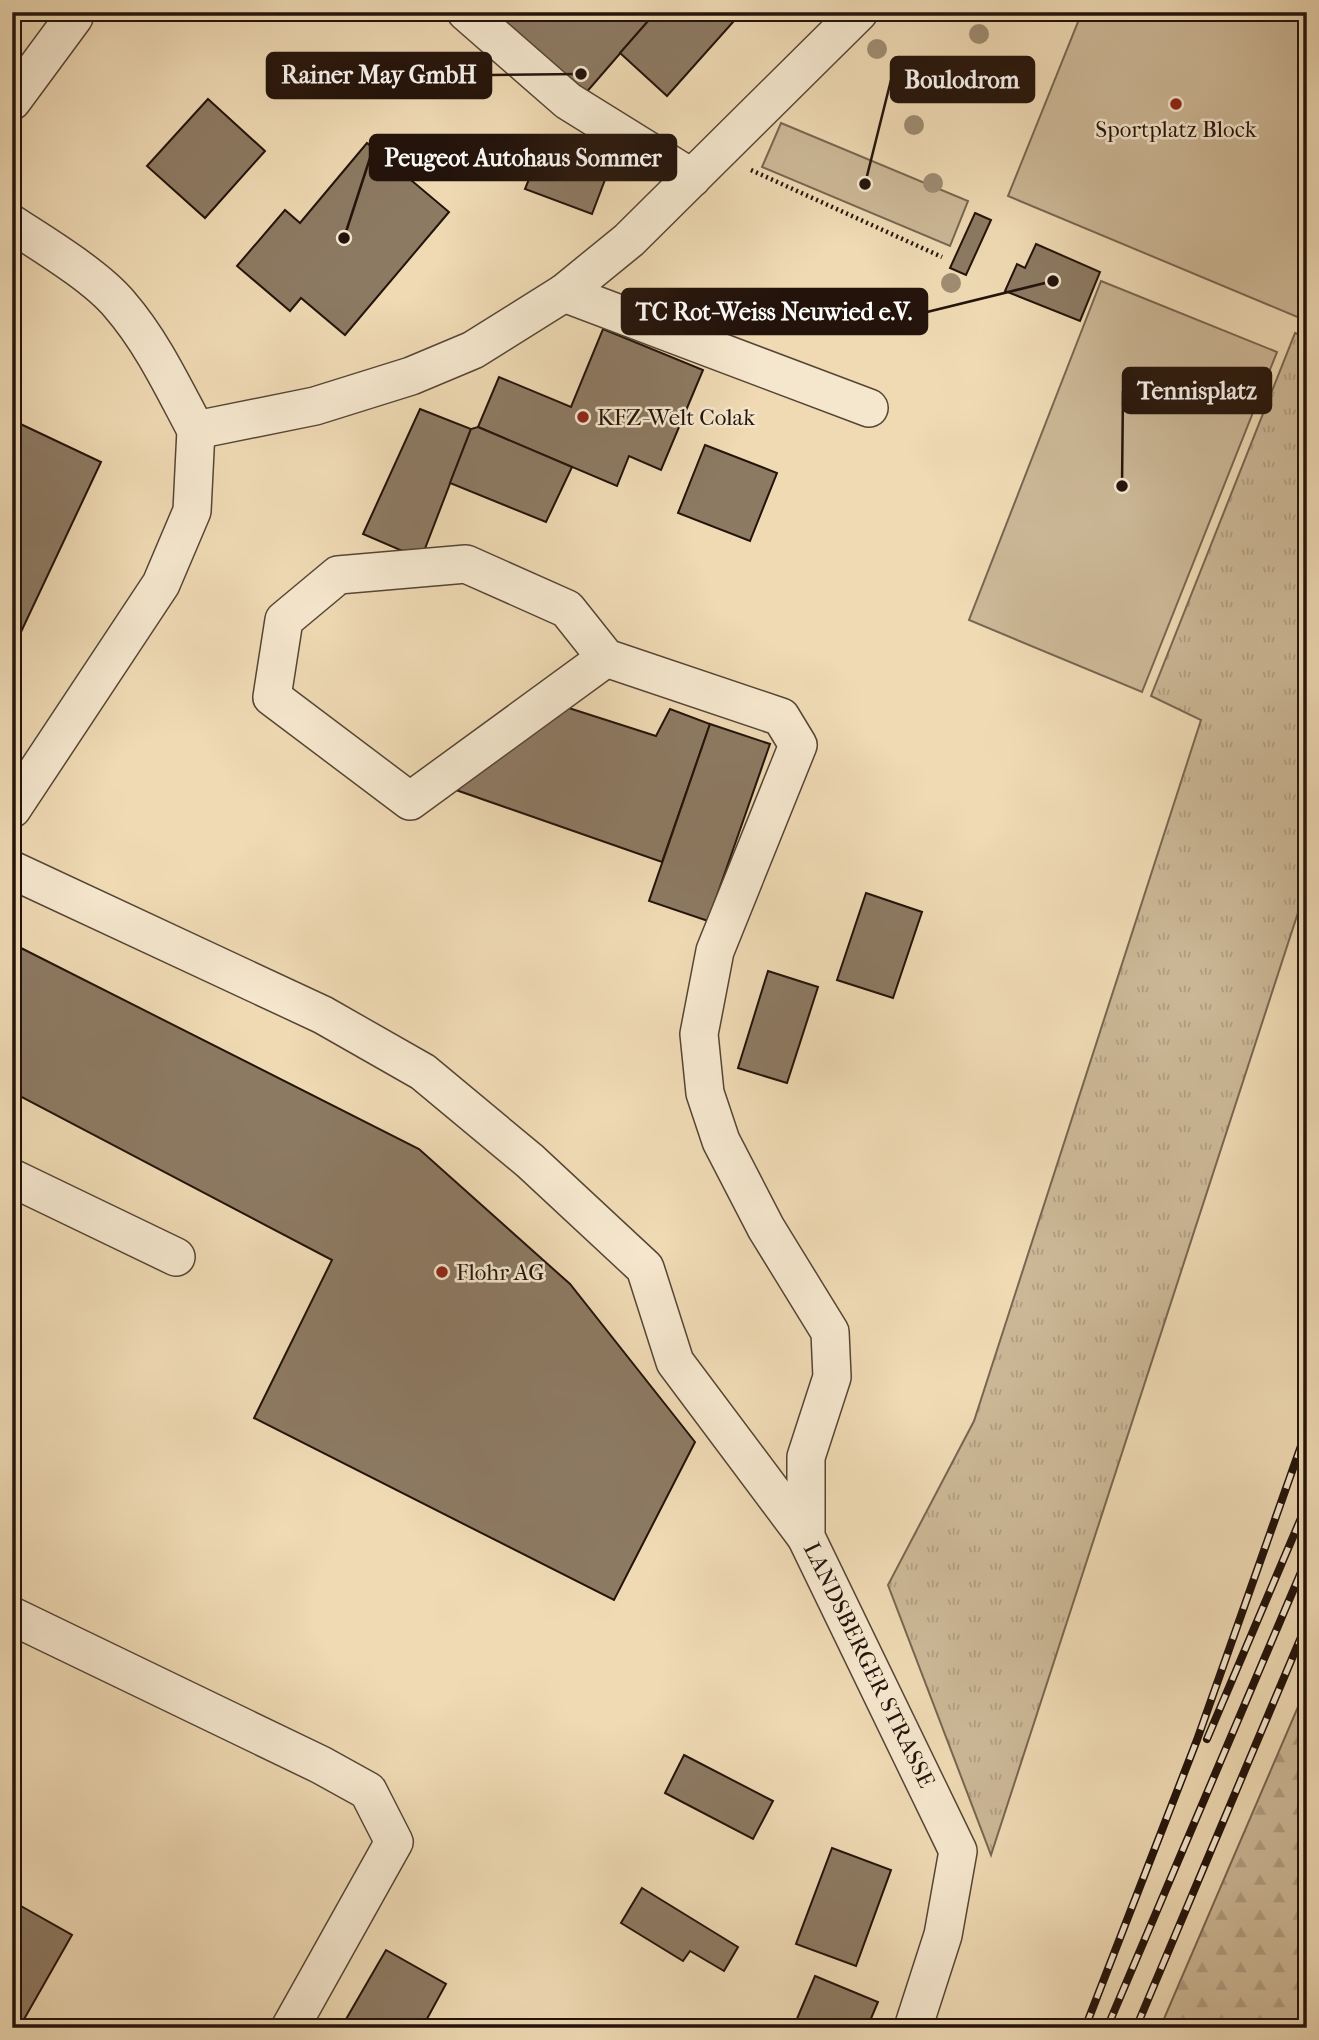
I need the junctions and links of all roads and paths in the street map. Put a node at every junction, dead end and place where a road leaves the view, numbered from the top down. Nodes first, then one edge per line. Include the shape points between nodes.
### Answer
1 (466, 12) edge
2 (859, 12) edge
3 (74, 17) dead end
4 (12, 101) edge
5 (704, 166) junction
6 (12, 224) edge
7 (942, 257) dead end
8 (564, 293) junction
9 (869, 408) dead end
10 (196, 430) junction
11 (606, 658) junction
12 (12, 809) edge
13 (12, 870) edge
14 (12, 1178) edge
15 (176, 1257) dead end
16 (806, 1537) junction
17 (12, 1616) edge
18 (914, 2026) edge
19 (290, 2028) edge

1 - 5 street via 568,101
2 - 5 street
3 - 4 street
5 - 7 path
5 - 8 street via 629,240
6 - 10 street via 119,303 156,355
8 - 9 street
8 - 10 street via 473,350 411,376 316,406
10 - 12 street via 192,511 161,584
11 - 11 street via 567,609 466,564 338,575 284,620 272,697 410,801
11 - 16 street, LANDSBERGER STRASSE via 780,717 798,745 715,951 699,1034 705,1093 721,1141 766,1228 830,1332 832,1377 806,1457
13 - 16 street via 323,1015 423,1072 530,1161 645,1268 675,1362
14 - 15 street
16 - 18 street, LANDSBERGER STRASSE via 958,1851 943,1935
17 - 19 street via 368,1791 394,1842

